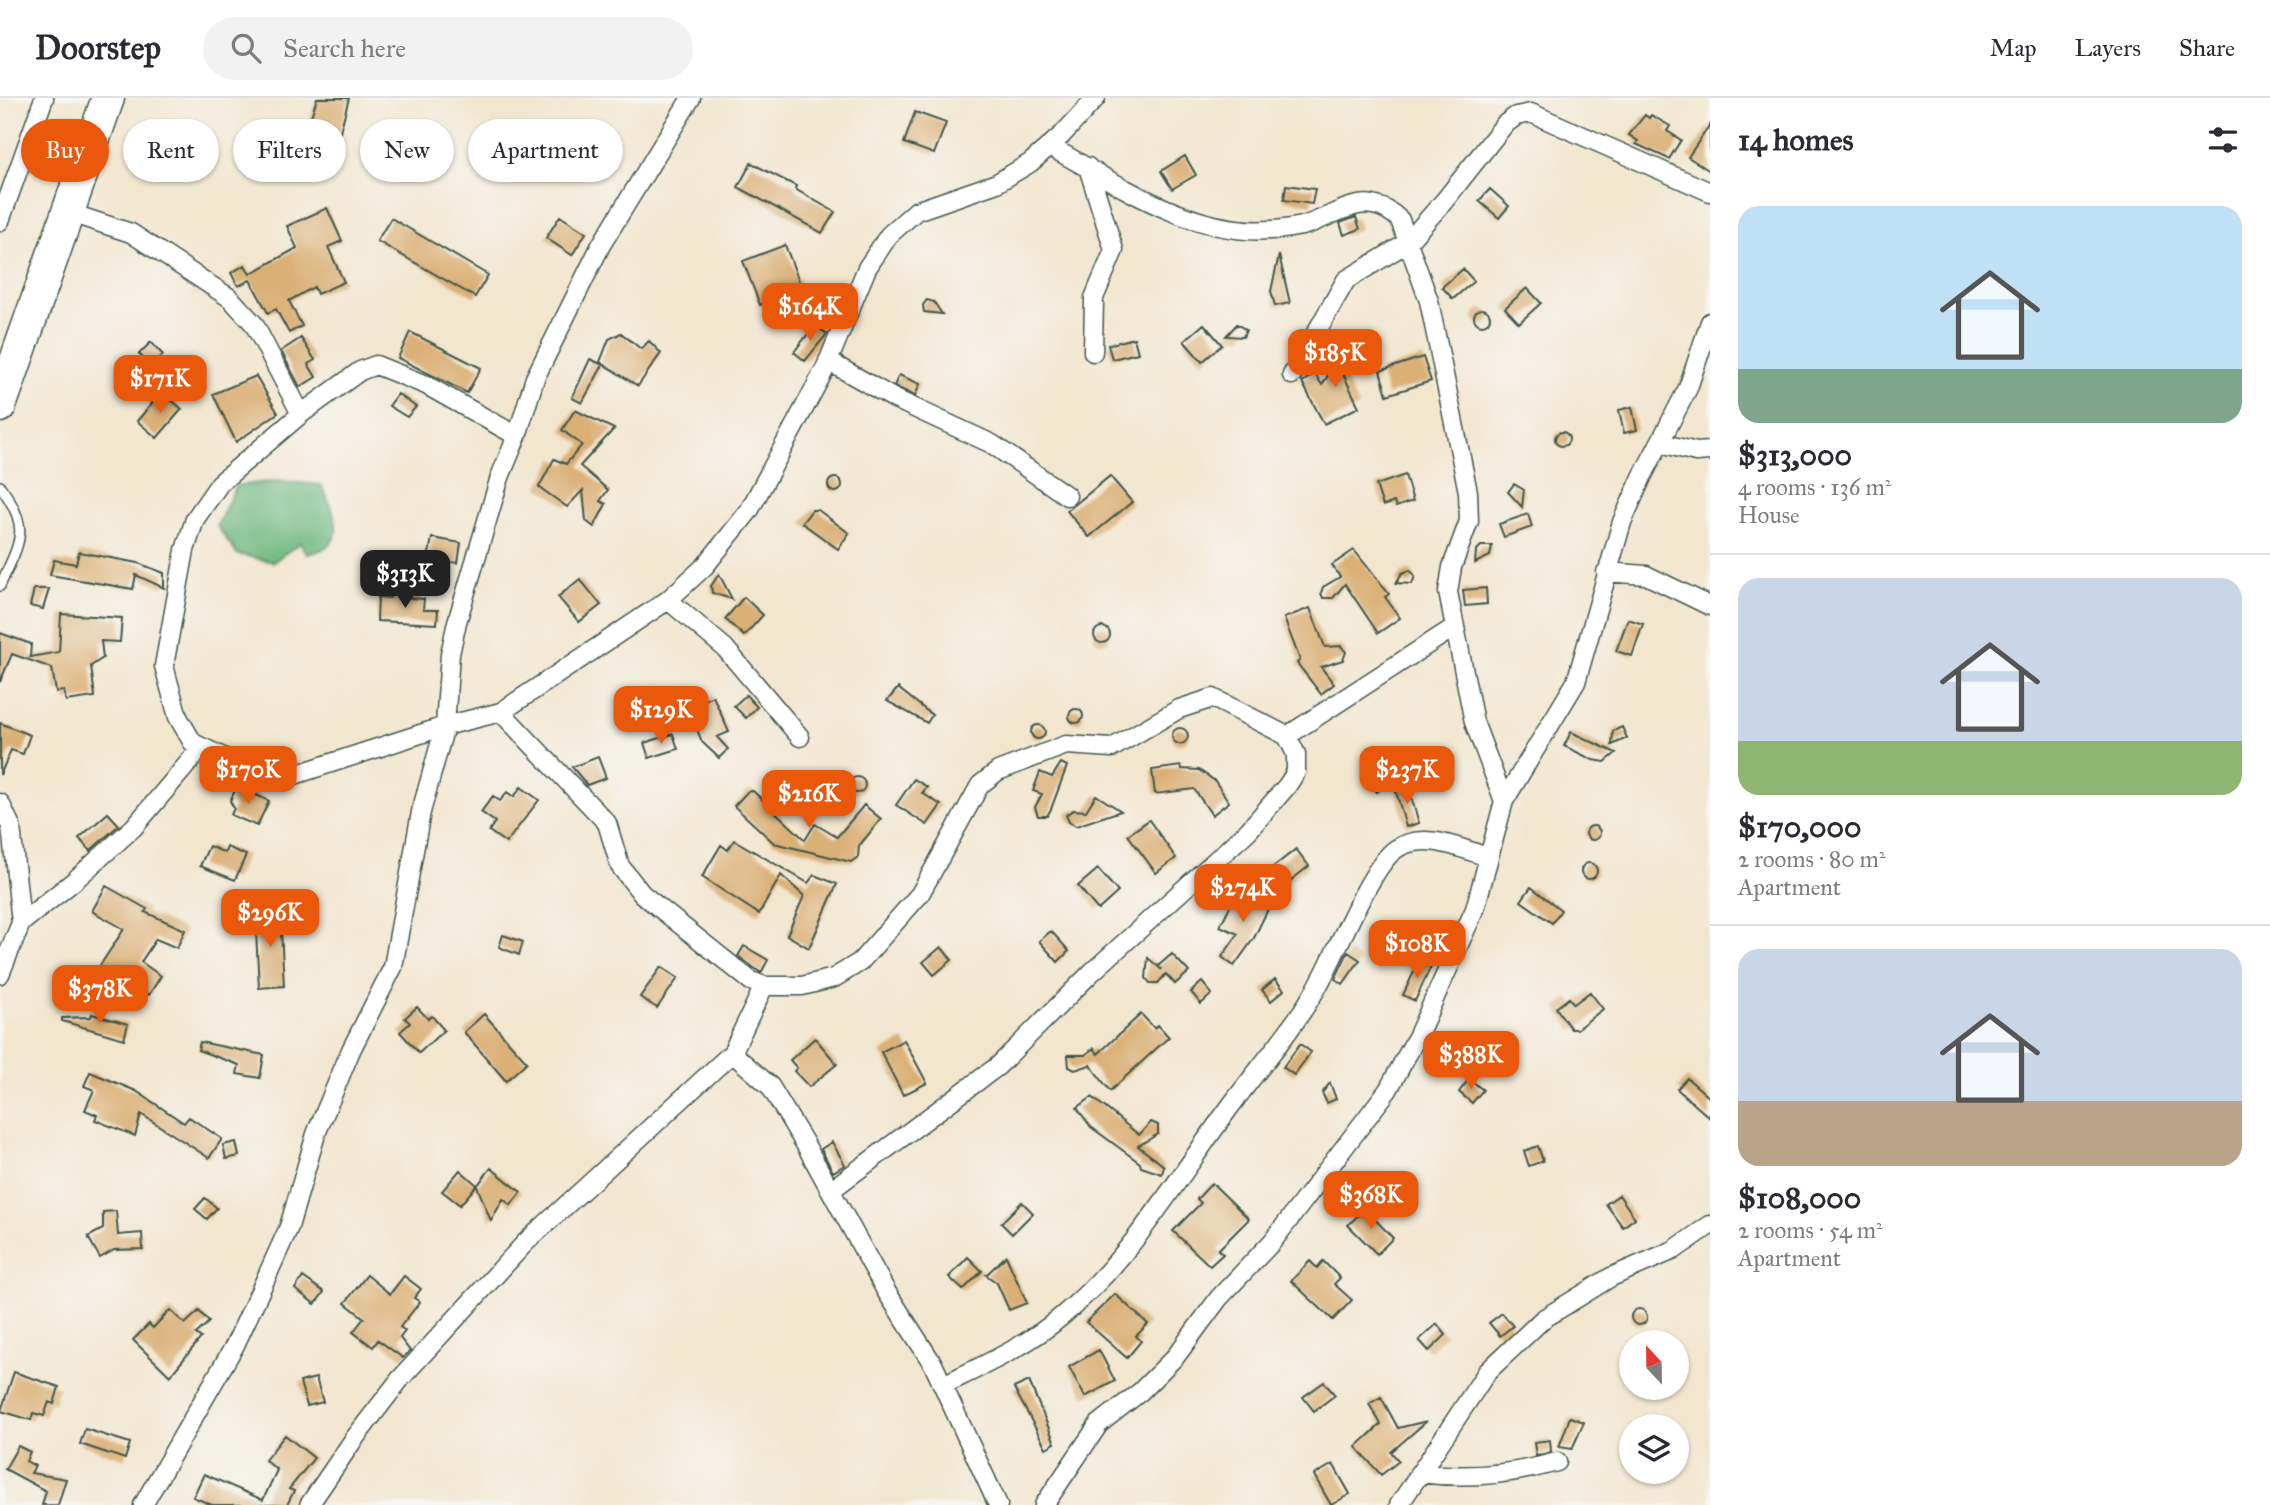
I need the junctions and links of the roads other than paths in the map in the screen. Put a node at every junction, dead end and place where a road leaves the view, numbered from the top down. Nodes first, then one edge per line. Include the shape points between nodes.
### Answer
1 (44, 98) edge
2 (108, 98) edge
3 (691, 98) edge
4 (1096, 98) edge
5 (1049, 146) junction
6 (1087, 167) junction
7 (1710, 192) edge
8 (67, 212) junction
9 (0, 221) edge
10 (1407, 243) junction
11 (1710, 322) edge
12 (1093, 352) dead end
13 (828, 361) junction
14 (1292, 375) dead end
15 (0, 406) edge
16 (302, 414) junction
17 (517, 436) junction
18 (1661, 443) junction
19 (1710, 451) edge
20 (0, 486) edge
21 (1067, 496) dead end
22 (1606, 572) junction
23 (0, 586) edge
24 (668, 600) junction
25 (1710, 606) edge
26 (1453, 628) junction
27 (501, 712) junction
28 (445, 726) junction
29 (1287, 736) junction
30 (800, 737) dead end
31 (201, 748) junction
32 (1504, 801) junction
33 (0, 803) edge
34 (1488, 857) junction
35 (20, 923) junction
36 (0, 974) edge
37 (764, 986) junction
38 (732, 1053) junction
39 (831, 1190) junction
40 (1710, 1225) edge
41 (943, 1385) junction
42 (1558, 1462) dead end
43 (1419, 1473) junction
44 (143, 1505) edge
45 (309, 1505) edge
46 (998, 1505) edge
47 (1044, 1505) edge
48 (1399, 1505) edge

1 - 9 street
2 - 8 highway
3 - 17 street via 601,245 534,378
4 - 5 street
5 - 6 street
5 - 13 street via 997,183 916,211 889,234 867,268
6 - 10 street via 1183,215 1250,231 1303,226 1371,204 1400,220
6 - 12 street via 1114,250 1094,298
7 - 10 street via 1531,113 1504,125
8 - 15 highway
8 - 16 street via 131,233 230,298 254,324
10 - 14 street via 1346,280
10 - 26 street via 1429,301 1468,492 1469,521 1448,592
11 - 18 street via 1688,388
13 - 21 street via 992,444
13 - 24 street via 749,511 705,566
16 - 17 street via 360,371 376,365 426,385
16 - 31 street via 220,483 195,519 185,550 164,666 187,737
17 - 28 street via 500,477 457,622
18 - 19 street
18 - 22 street via 1622,522
20 - 23 lane via 18,511 20,539
22 - 25 street via 1646,575
22 - 32 street via 1576,682
24 - 27 street
24 - 30 street via 725,648
26 - 29 street
26 - 32 street via 1471,692 1474,722
27 - 28 street
27 - 37 street via 607,823 620,866 642,894 751,981
28 - 31 street via 282,779 251,773
28 - 44 street via 421,812 393,967 321,1122 289,1227 262,1287 235,1345
29 - 37 street via 1213,698 1179,709 1112,748 1066,745 998,771 980,785 920,894 860,962 834,978 802,986
29 - 39 street via 1296,754 1296,772 1248,831 1091,973 998,1066
31 - 35 street via 134,827
32 - 34 street
33 - 35 street via 11,826
34 - 41 street via 1428,841 1396,849 1372,879 1299,1019 1224,1115 1168,1199 1114,1264 1046,1329
34 - 47 street via 1475,909 1388,1090 1272,1242 1219,1298 1176,1356 1098,1424
35 - 36 street
37 - 38 street
38 - 39 street via 770,1086
38 - 45 street via 525,1243 401,1378
39 - 41 street
40 - 43 street via 1674,1250 1611,1277 1544,1319 1487,1372
41 - 46 street
42 - 43 street via 1499,1475
43 - 48 street

